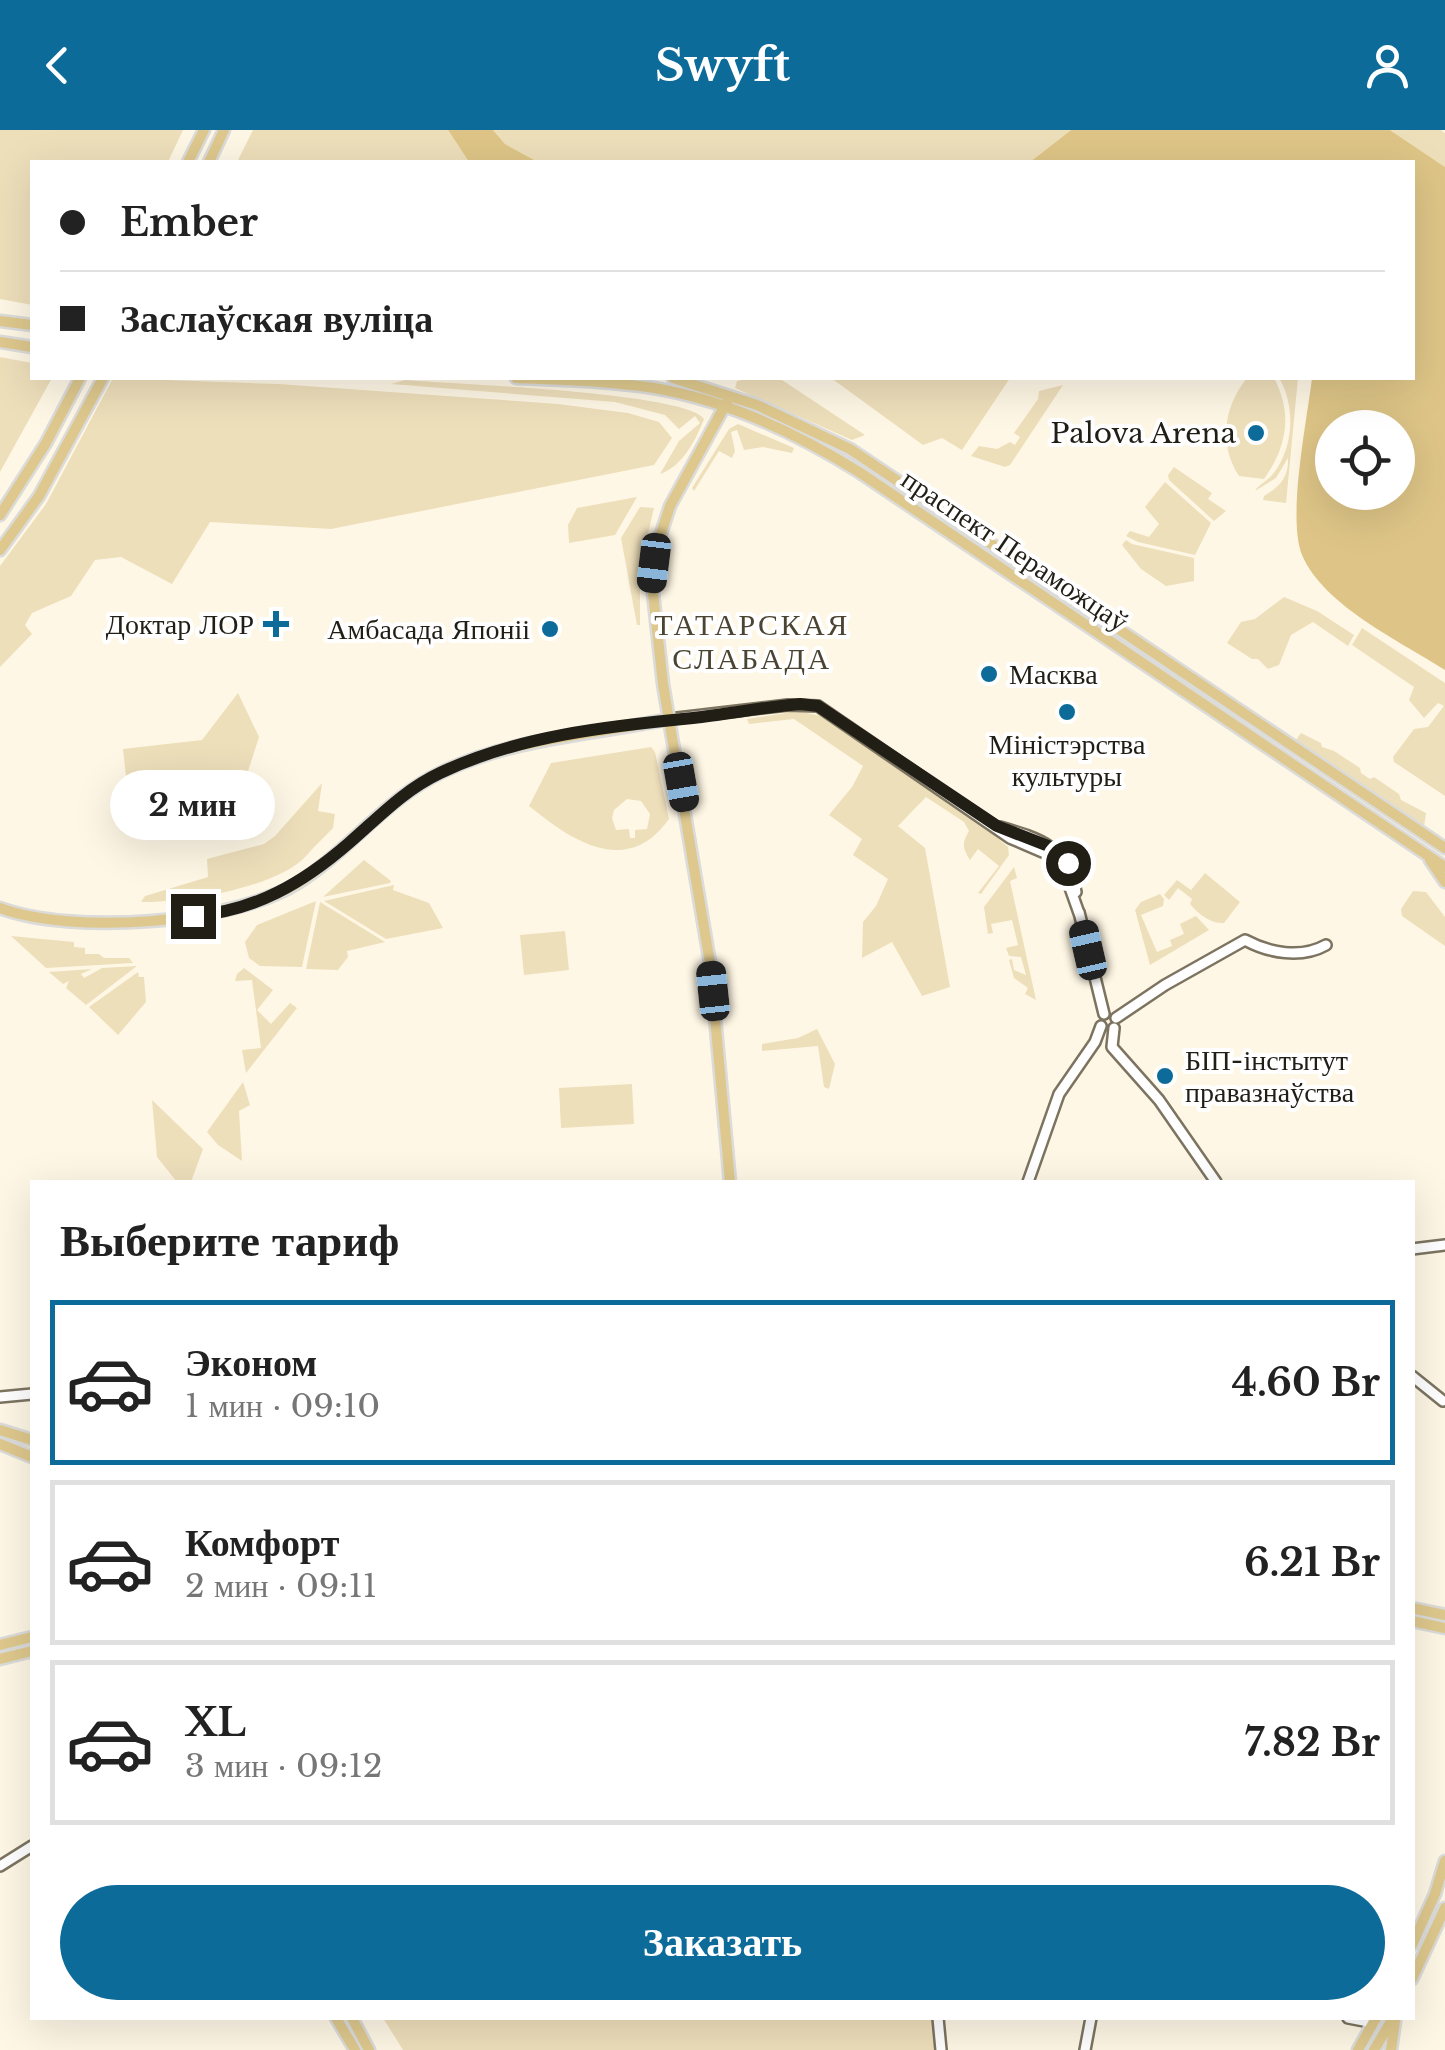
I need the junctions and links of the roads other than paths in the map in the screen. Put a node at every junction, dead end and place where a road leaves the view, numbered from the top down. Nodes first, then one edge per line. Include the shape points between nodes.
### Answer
1 (204, 130) edge
2 (224, 130) edge
3 (189, 160) edge
4 (209, 160) edge
5 (0, 321) edge
6 (30, 325) edge
7 (0, 342) edge
8 (30, 348) edge
9 (79, 380) edge
10 (102, 380) edge
11 (544, 380) edge
12 (677, 380) edge
13 (728, 400) junction
14 (0, 515) edge
15 (0, 550) edge
16 (669, 719) junction
17 (1445, 846) edge
18 (1424, 851) junction
19 (1445, 867) edge
20 (1445, 882) edge
21 (0, 908) edge
22 (1326, 945) dead end
23 (1104, 1014) junction
24 (1115, 1023) junction
25 (1101, 1026) junction
26 (1093, 1046) junction
27 (1112, 1047) junction
28 (730, 1180) edge
29 (1029, 1180) edge
30 (1215, 1180) edge
31 (1445, 1245) edge
32 (1415, 1249) edge
33 (1415, 1378) edge
34 (30, 1394) edge
35 (0, 1397) edge
36 (1443, 1401) edge
37 (0, 1430) edge
38 (30, 1439) edge
39 (0, 1444) edge
40 (30, 1456) edge
41 (1415, 1609) edge
42 (1445, 1615) edge
43 (1415, 1622) edge
44 (1445, 1628) edge
45 (30, 1638) edge
46 (0, 1645) edge
47 (30, 1652) edge
48 (0, 1659) edge
49 (30, 1847) edge
50 (1445, 1861) edge
51 (0, 1866) edge
52 (1415, 1907) edge
53 (1428, 1912) junction
54 (1444, 1913) edge
55 (1415, 1939) edge
56 (1415, 1973) edge
57 (337, 2020) edge
58 (353, 2020) edge
59 (938, 2020) edge
60 (1091, 2020) edge
61 (1375, 2020) edge
62 (1393, 2020) edge
63 (1394, 2020) edge
64 (355, 2050) edge
65 (369, 2050) edge
66 (941, 2050) edge
67 (1085, 2050) edge
68 (1358, 2050) edge
69 (1374, 2050) edge
70 (1391, 2050) edge

1 - 3 main road
2 - 4 main road
5 - 6 main road
7 - 8 main road
9 - 14 main road
10 - 15 main road via 40,496
11 - 13 main road, праспект Пераможцаў
12 - 13 main road, праспект Пераможцаў
13 - 16 main road via 677,490 654,563 652,606
13 - 17 main road, праспект Пераможцаў via 850,449
13 - 18 main road, праспект Пераможцаў via 840,460
16 - 21 main road via 543,739 459,764 398,798 296,884 234,911 83,924
16 - 23 street via 818,706 997,826 1060,852 1071,870
16 - 28 main road via 706,932
18 - 19 main road, праспект Пераможцаў
18 - 20 main road
22 - 24 street via 1280,952 1245,940 1165,985
23 - 24 street via 1112,1014
23 - 25 street
24 - 25 street via 1108,1030
24 - 27 street
25 - 26 street
26 - 27 street
26 - 29 street via 1059,1094
27 - 30 street
31 - 32 street
33 - 36 street
34 - 35 street
37 - 38 main road
39 - 40 main road
41 - 42 main road
43 - 44 main road
45 - 46 main road
47 - 48 main road
49 - 51 street
50 - 53 main road
52 - 53 main road
53 - 54 main road
53 - 55 main road
54 - 56 main road
57 - 64 main road
58 - 65 main road
59 - 66 street
60 - 67 street
61 - 68 main road
62 - 69 main road
63 - 70 main road

